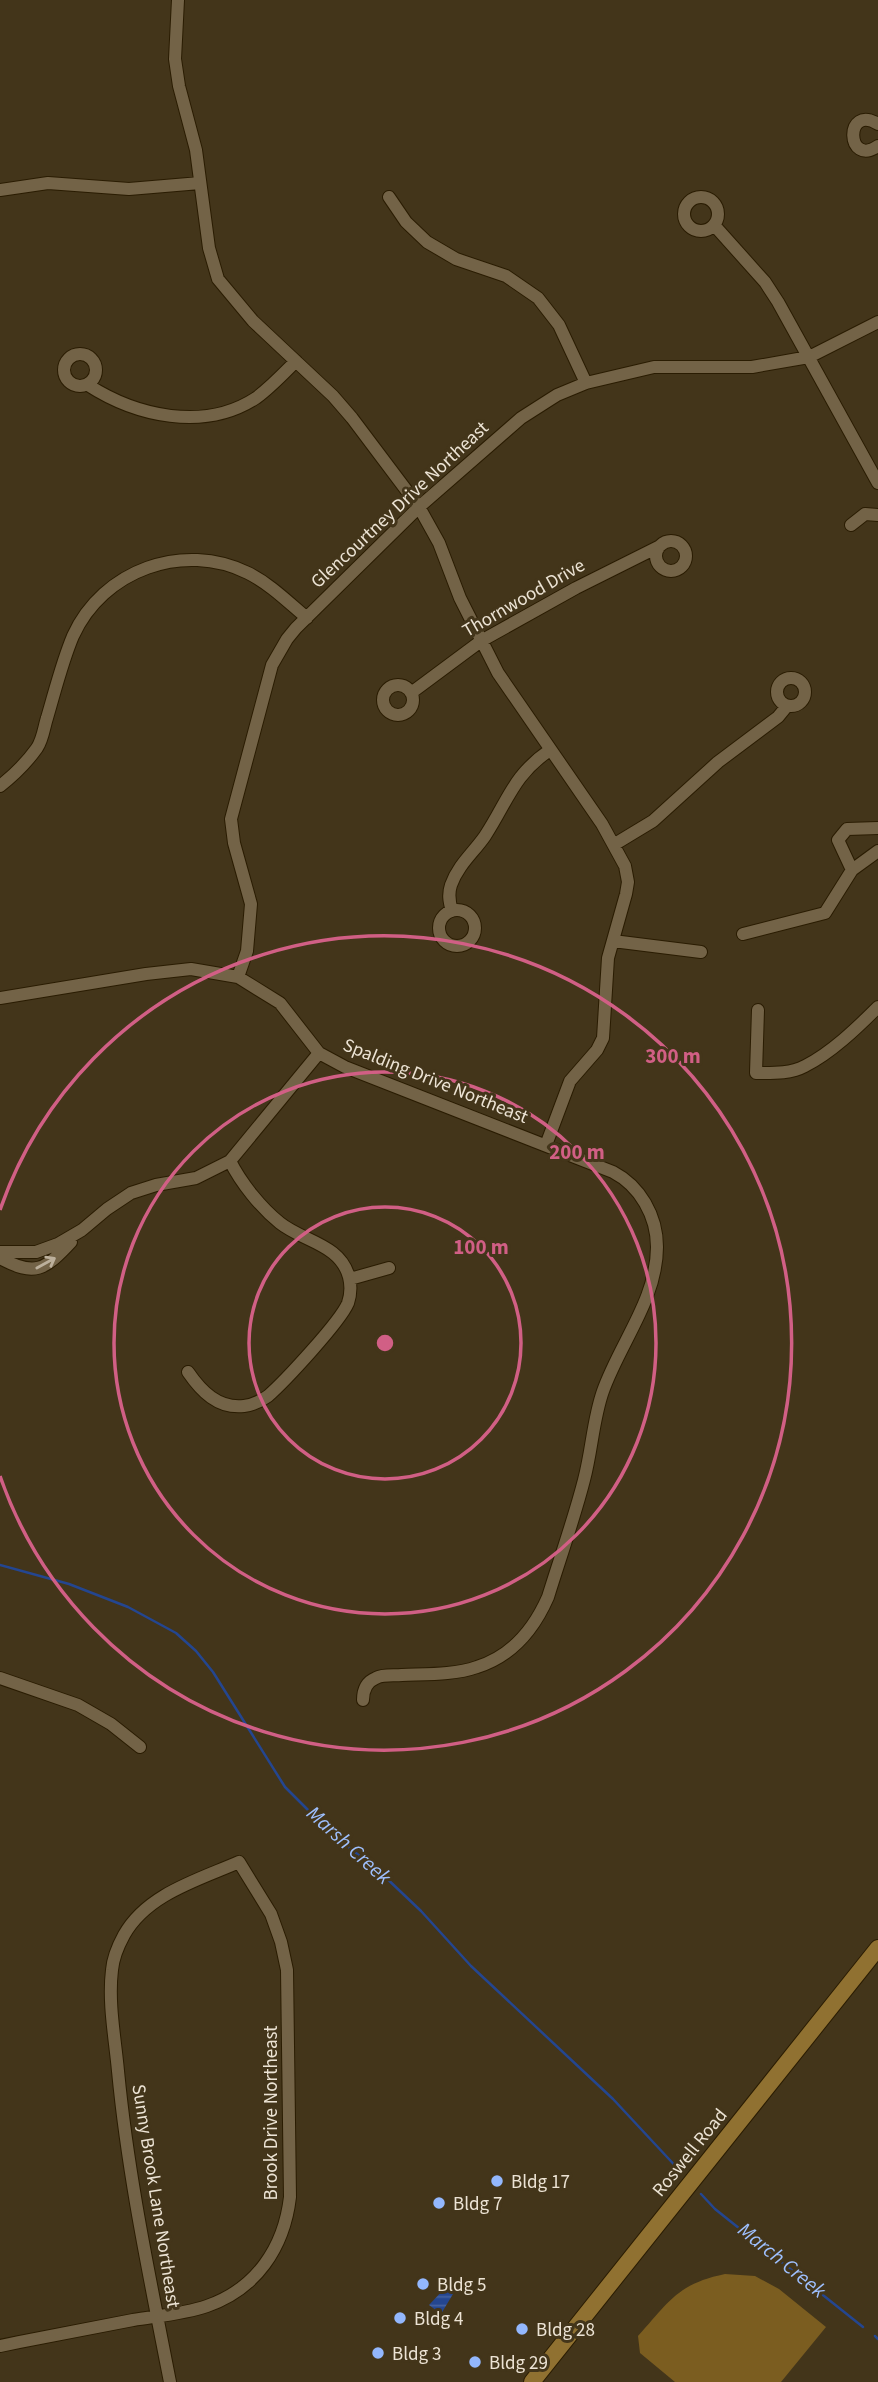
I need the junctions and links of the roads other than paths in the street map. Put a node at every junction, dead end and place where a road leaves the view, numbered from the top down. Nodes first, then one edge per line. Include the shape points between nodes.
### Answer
1 (178, 0) edge
2 (878, 124) edge
3 (878, 146) edge
4 (200, 183) junction
5 (0, 190) edge
6 (389, 197) dead end
7 (714, 225) dead end
8 (878, 321) edge
9 (809, 357) junction
10 (296, 361) junction
11 (586, 383) junction
12 (88, 385) dead end
13 (878, 483) edge
14 (419, 508) junction
15 (878, 514) edge
16 (851, 525) dead end
17 (660, 546) dead end
18 (307, 618) junction
19 (481, 641) junction
20 (411, 693) dead end
21 (787, 706) dead end
22 (550, 750) junction
23 (0, 786) edge
24 (878, 828) edge
25 (615, 844) junction
26 (878, 851) edge
27 (852, 870) junction
28 (452, 911) dead end
29 (743, 934) dead end
30 (613, 940) junction
31 (701, 952) dead end
32 (238, 977) junction
33 (0, 998) edge
34 (878, 1007) edge
35 (758, 1010) dead end
36 (319, 1054) junction
37 (546, 1145) junction
38 (230, 1161) junction
39 (82, 1230) junction
40 (0, 1252) edge
41 (0, 1258) edge
42 (389, 1268) dead end
43 (350, 1279) junction
44 (188, 1372) dead end
45 (0, 1678) edge
46 (363, 1700) dead end
47 (140, 1747) dead end
48 (255, 1889) joint
49 (878, 1948) edge
50 (157, 2316) junction
51 (0, 2346) edge
52 (170, 2382) edge
53 (531, 2382) edge

1 - 4 street via 175,59
2 - 3 street via 861,121 852,134 854,144 862,150
4 - 5 street via 129,189 48,183
4 - 10 street via 218,279 253,321
6 - 11 street via 427,242 456,259 506,276 538,298 559,325
7 - 9 street via 765,282
8 - 9 street, Glencourtney Drive Northeast
9 - 11 street, Glencourtney Drive Northeast via 752,367 654,367
9 - 13 street
10 - 12 street via 254,399 204,416 174,417 130,408
10 - 14 street via 352,418
11 - 14 street, Glencourtney Drive Northeast via 521,418
14 - 18 street, Glencourtney Drive Northeast
14 - 19 street via 439,542
15 - 16 street via 865,514
17 - 19 street, Thornwood Drive
18 - 23 street via 267,584 226,565 180,560 136,571 105,592 81,620 37,747
18 - 32 street, Glencourtney Drive Northeast via 272,665 231,819 251,904 247,951
19 - 20 street, Thornwood Drive
19 - 22 street
21 - 25 street via 653,821
22 - 25 street
22 - 28 street via 521,774 484,837 458,869 449,891
24 - 27 street via 847,829 838,839
25 - 30 street via 628,882
26 - 27 street
27 - 29 street via 825,914
30 - 31 street
30 - 37 street via 603,1038 570,1081
32 - 33 street, Spalding Drive Northeast via 191,969
32 - 36 street, Spalding Drive Northeast via 279,1003
34 - 35 street via 804,1067 783,1073 756,1073
36 - 37 street, Spalding Drive Northeast via 371,1079
36 - 38 street
37 - 46 street, Spalding Drive Northeast via 631,1184 650,1213 657,1247 649,1291 602,1393 584,1479 540,1615 528,1632 496,1659 456,1672 379,1676 366,1685
38 - 39 street via 196,1178 131,1193
38 - 43 street via 270,1215 336,1253
39 - 40 street via 36,1252
41 -> 39 street via 17,1267 38,1269 52,1262
42 - 43 street
43 - 44 street via 344,1310 301,1362 260,1401 242,1407 222,1404 207,1395
45 - 47 street via 78,1705
48 - 50 street, Brook Drive Northeast via 271,1914 287,1970 288,2213 273,2254 244,2287 208,2306
48 - 50 street, Sunny Brook Lane Northeast via 239,1863 165,1895 135,1919 112,1967 110,1992 124,2136
49 - 53 main road, Roswell Road
50 - 51 street, Brook Drive Northeast
50 - 52 street, Sunny Brook Lane Northeast

